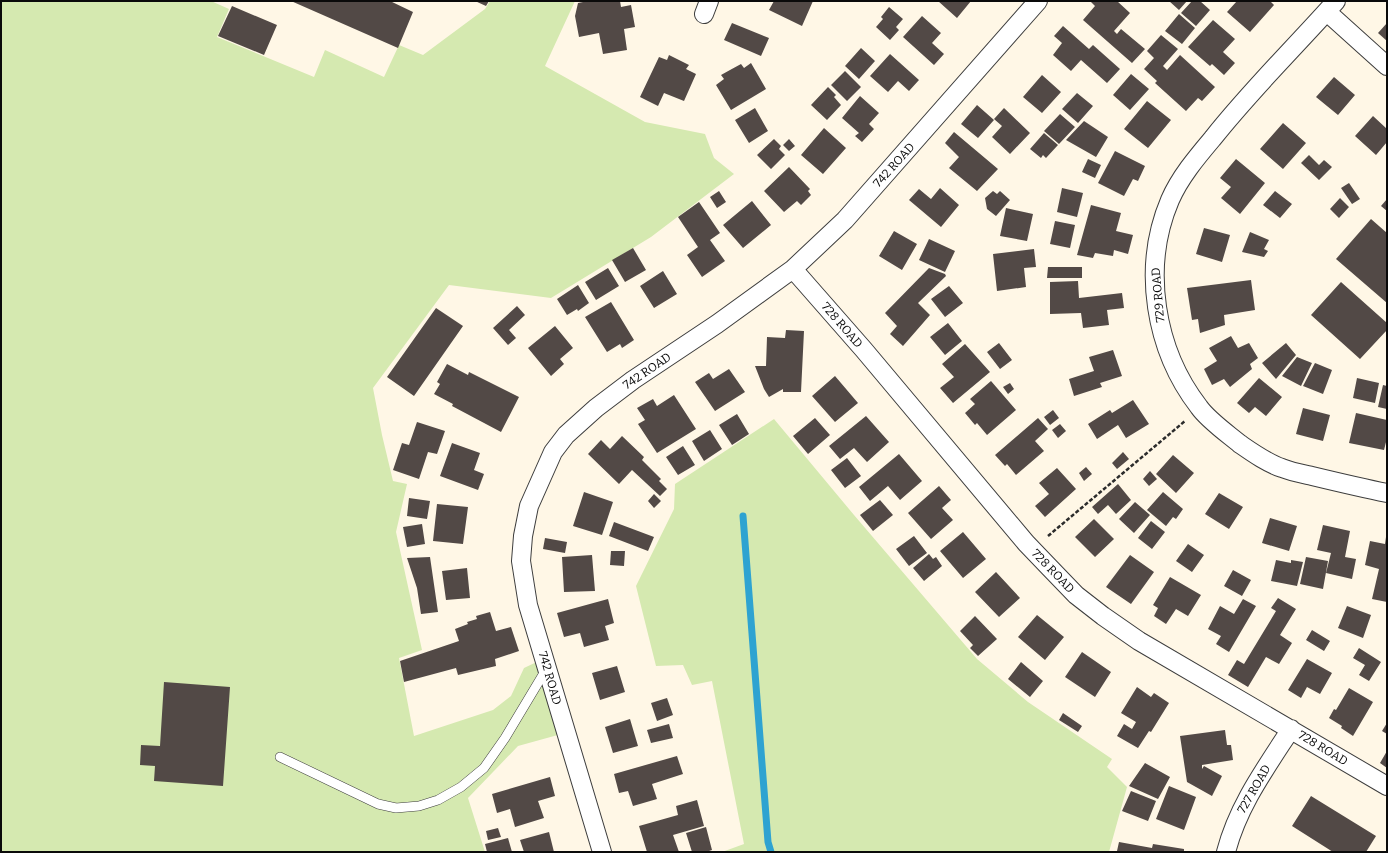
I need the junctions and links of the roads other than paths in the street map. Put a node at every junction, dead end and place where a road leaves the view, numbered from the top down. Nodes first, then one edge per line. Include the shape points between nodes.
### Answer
1 (1038, 1) edge
2 (1331, 6) edge
3 (1387, 66) edge
4 (793, 269) junction
5 (1387, 493) edge
6 (546, 668) junction
7 (1291, 730) junction
8 (280, 757) dead end
9 (1387, 786) edge
10 (602, 852) edge
11 (1226, 852) edge

1 - 4 street, 742 ROAD via 845,220
2 - 3 street
2 - 5 street, 729 ROAD via 1229,117 1186,173 1170,200 1161,226 1156,254 1156,308 1162,334 1180,380 1200,409 1230,436 1282,469
4 - 6 street, 742 ROAD via 717,324 632,380 566,435 553,452 529,506 523,536 522,561 528,605
4 - 7 street, 728 ROAD via 1033,550 1076,595 1139,641
6 - 8 lane via 505,738 484,768 461,787 438,800 419,806 396,808 378,804
6 - 10 street, 742 ROAD
7 - 9 street, 728 ROAD
7 - 11 street, 727 ROAD via 1249,793 1234,824

